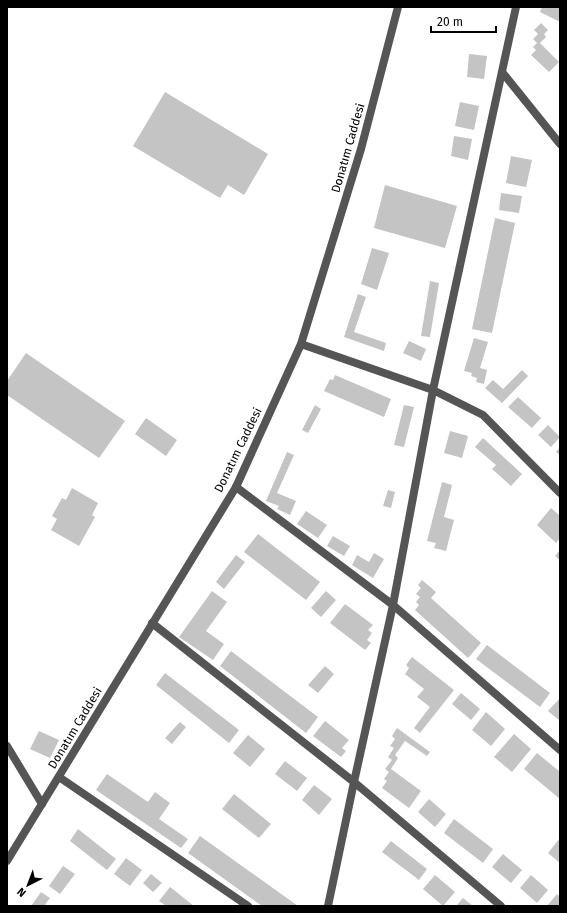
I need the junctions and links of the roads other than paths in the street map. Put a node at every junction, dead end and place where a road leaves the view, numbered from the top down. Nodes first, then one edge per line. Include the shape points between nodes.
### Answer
1 (398, 7) edge
2 (516, 7) edge
3 (502, 72) junction
4 (560, 144) edge
5 (302, 344) junction
6 (433, 390) junction
7 (236, 486) junction
8 (560, 493) edge
9 (392, 605) junction
10 (152, 624) junction
11 (7, 746) edge
12 (560, 750) edge
13 (59, 777) junction
14 (354, 782) junction
15 (42, 804) junction
16 (7, 861) edge
17 (248, 906) edge
18 (328, 906) edge
19 (501, 906) edge

1 - 5 street, Donatım Caddesi via 361,149
2 - 3 street
3 - 4 street
3 - 6 street
5 - 6 street
5 - 7 street, Donatım Caddesi
6 - 8 street via 484,415
6 - 9 street
7 - 9 street
7 - 10 street, Donatım Caddesi
9 - 12 street
9 - 14 street
10 - 13 street, Donatım Caddesi
10 - 14 street
11 - 15 street
13 - 15 street, Donatım Caddesi
13 - 17 street
14 - 18 street
14 - 19 street
15 - 16 street, Donatım Caddesi

